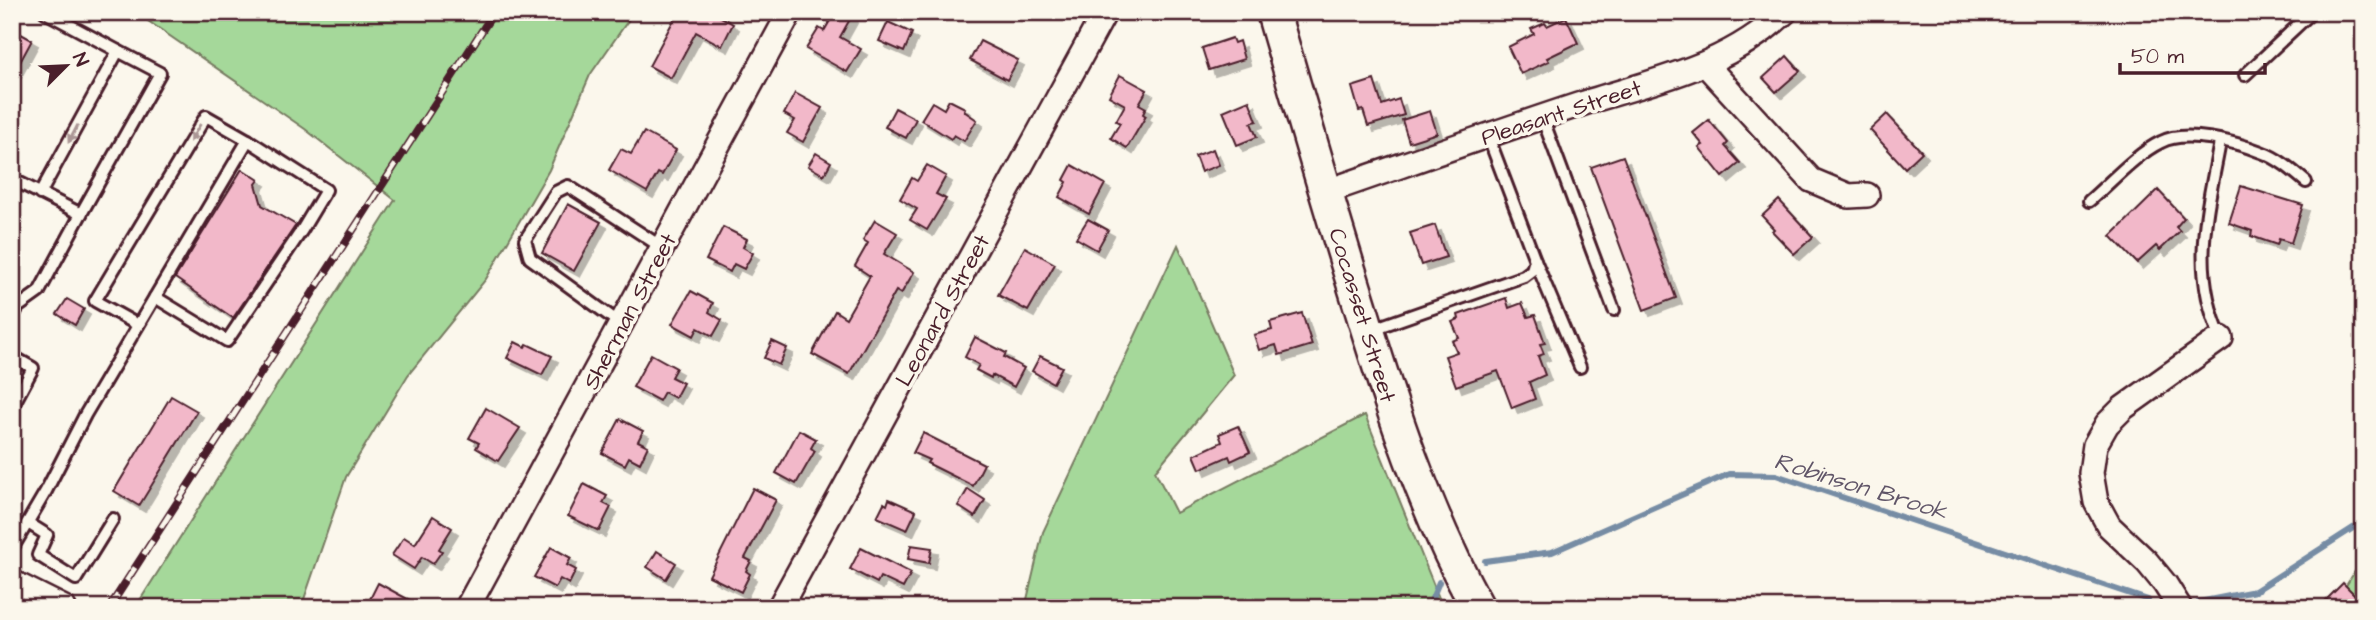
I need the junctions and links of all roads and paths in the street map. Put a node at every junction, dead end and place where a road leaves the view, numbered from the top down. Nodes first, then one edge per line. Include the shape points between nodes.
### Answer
1 (45, 12) edge
2 (790, 12) edge
3 (1105, 12) edge
4 (1273, 12) edge
5 (1785, 12) edge
6 (2312, 12) edge
7 (118, 51) junction
8 (1706, 65) junction
9 (2245, 75) dead end
10 (1542, 117) junction
11 (1488, 136) junction
12 (248, 140) junction
13 (2220, 142) junction
14 (12, 179) edge
15 (2306, 181) dead end
16 (1325, 192) junction
17 (40, 194) junction
18 (1867, 195) dead end
19 (2090, 201) dead end
20 (81, 214) junction
21 (663, 248) junction
22 (1535, 260) junction
23 (155, 297) junction
24 (1614, 310) dead end
25 (12, 317) edge
26 (622, 324) junction
27 (138, 325) junction
28 (1368, 331) junction
29 (2221, 338) joint
30 (12, 356) edge
31 (1580, 367) dead end
32 (12, 407) edge
33 (113, 519) dead end
34 (28, 523) junction
35 (12, 549) edge
36 (12, 582) edge
37 (64, 608) edge
38 (467, 608) edge
39 (779, 608) edge
40 (1478, 608) edge
41 (2180, 608) edge

1 - 7 lane
2 - 21 street, Sherman Street
3 - 39 street, Leonard Street
4 - 16 main road, Cocasset Street
5 - 8 street, Pleasant Street via 1744,44
6 - 9 lane
7 -> 17 lane
7 - 20 lane via 160,73
8 - 10 street, Pleasant Street
8 - 18 street via 1811,180 1849,196
10 - 11 street, Pleasant Street
10 - 24 lane
11 - 16 street, Pleasant Street
11 - 22 lane
12 - 23 lane
12 - 23 lane via 326,190 226,341
12 -> 27 lane via 206,116 95,301
13 - 15 lane via 2262,152
13 - 19 lane via 2176,136 2160,142
13 - 29 lane via 2202,240 2202,267 2206,296
14 - 17 lane
16 - 28 main road, Cocasset Street
17 - 20 lane
20 - 25 lane via 39,292
21 - 26 street, Sherman Street
21 - 26 lane via 568,186 556,192 525,240 530,258
22 - 28 lane via 1524,276
22 - 31 lane
23 - 27 lane
26 - 38 street, Sherman Street
27 - 34 lane
28 - 40 main road, Cocasset Street via 1418,479
29 - 41 street via 2123,408 2095,446 2091,473 2096,502 2109,526 2147,562
30 - 32 lane via 33,368
33 - 34 lane via 76,579 38,555 47,535
34 - 35 lane
36 - 37 street

